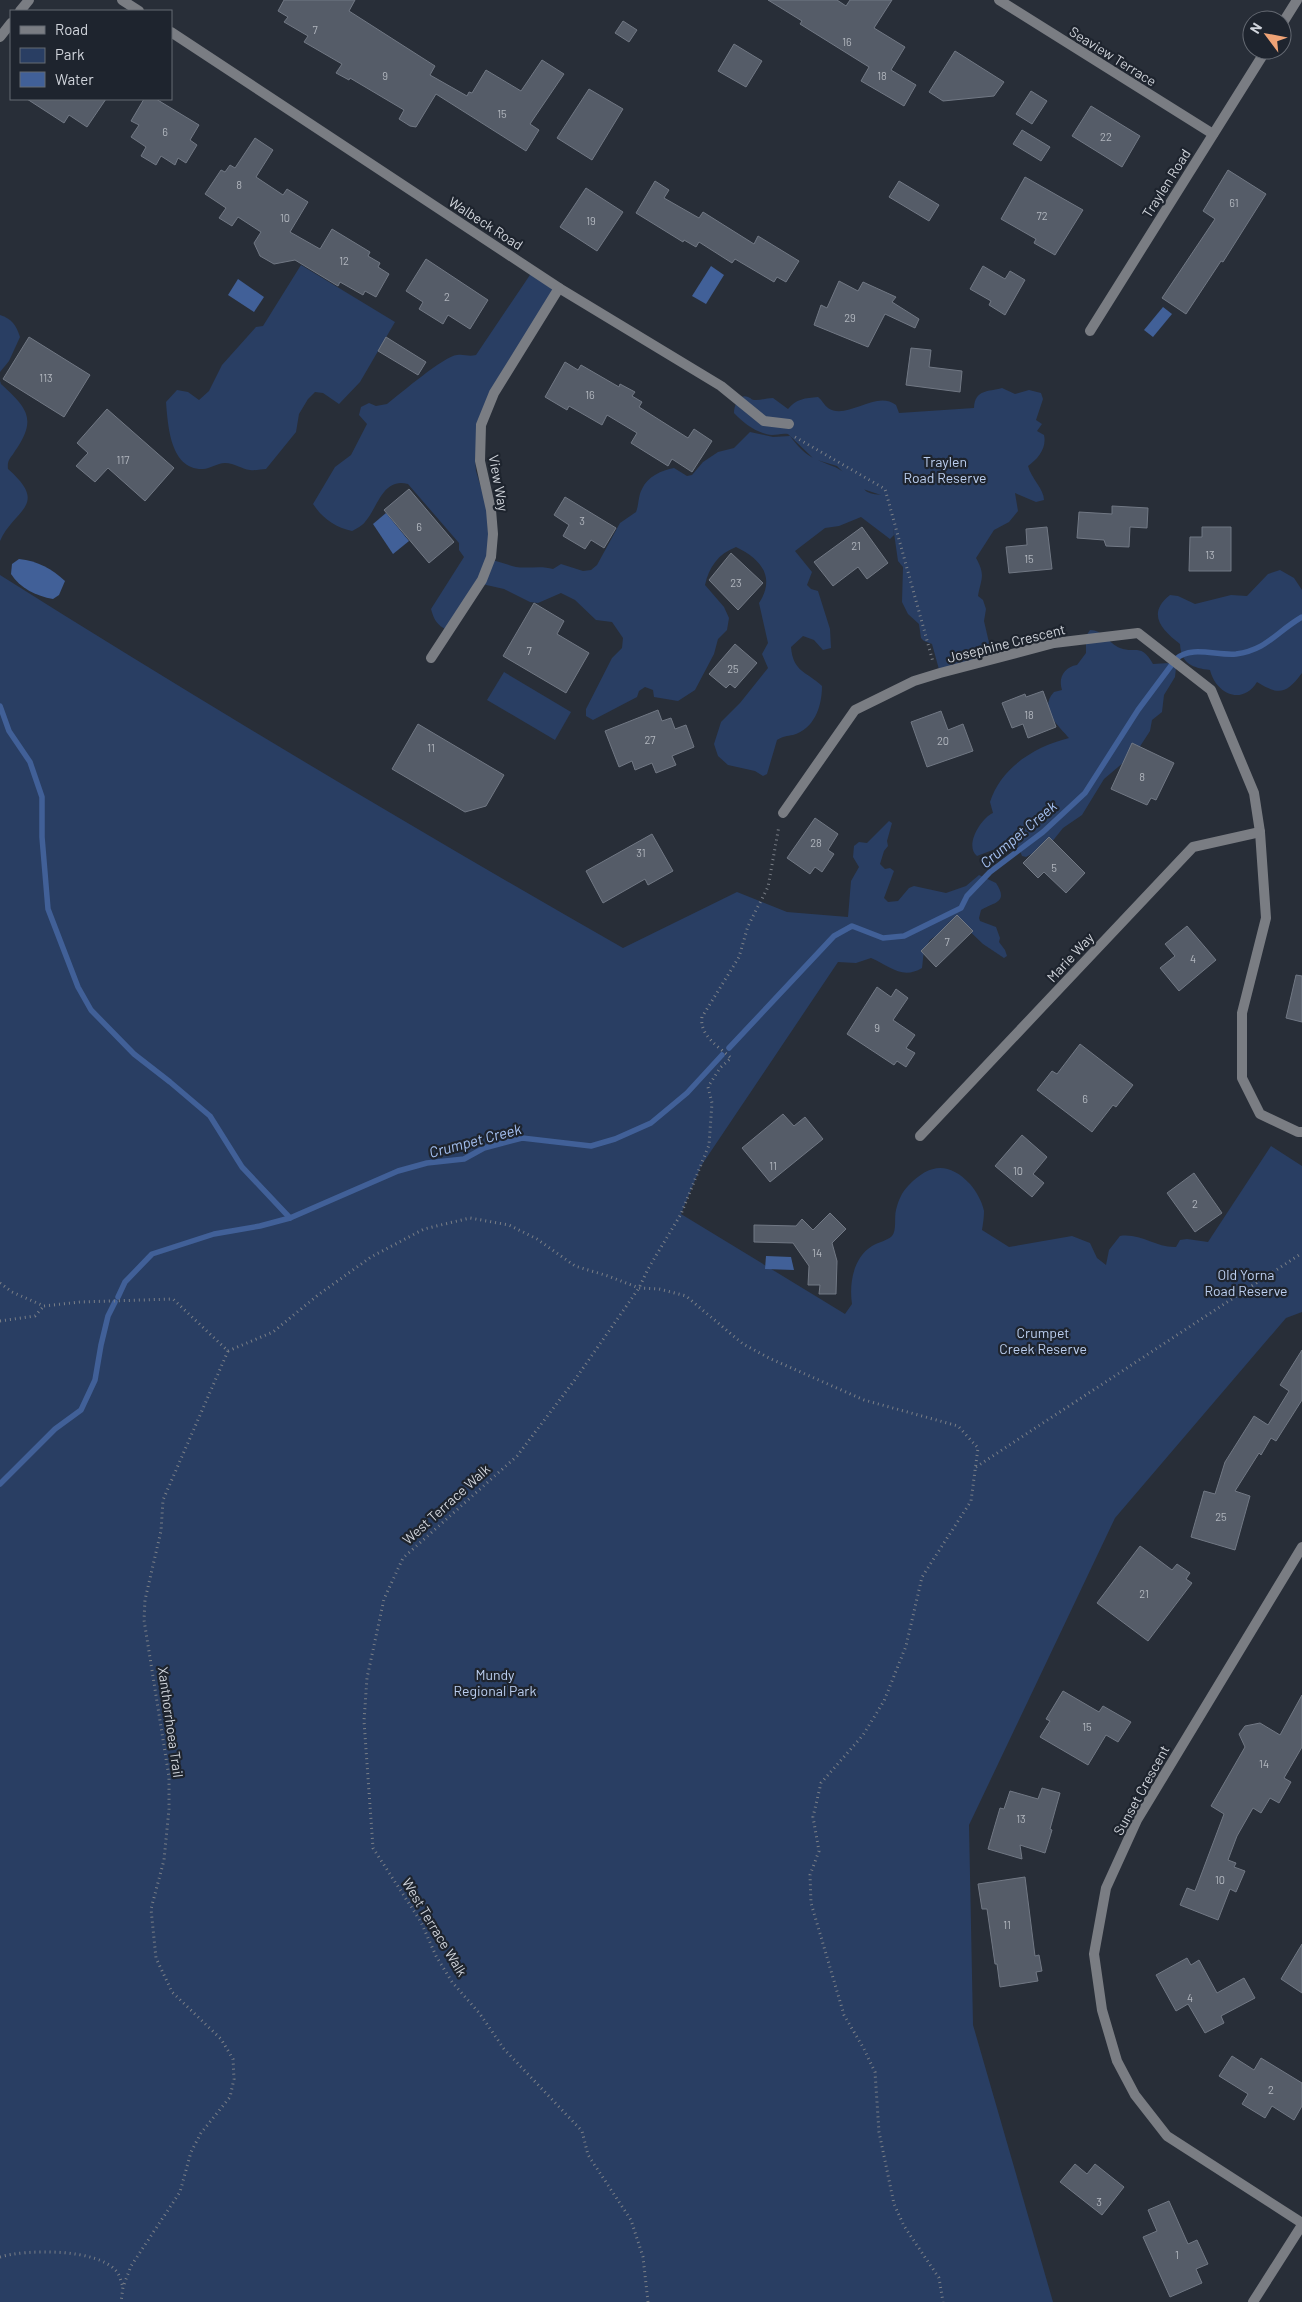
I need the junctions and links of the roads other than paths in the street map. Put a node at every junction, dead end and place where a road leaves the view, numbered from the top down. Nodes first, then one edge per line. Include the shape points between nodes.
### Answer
1 (29, 0) edge
2 (122, 0) edge
3 (998, 0) edge
4 (21, 10) edge
5 (137, 10) edge
6 (10, 24) edge
7 (172, 33) edge
8 (0, 37) edge
9 (1260, 60) edge
10 (1213, 134) junction
11 (559, 288) junction
12 (1090, 331) dead end
13 (789, 424) road end
14 (431, 658) dead end
15 (783, 813) road end
16 (1260, 832) junction
17 (1302, 1132) edge
18 (920, 1136) dead end
19 (1302, 1547) edge
20 (1302, 2224) edge
21 (1253, 2302) edge

1 - 4 street
2 - 5 street
3 - 10 street, Seaview Terrace
6 - 8 street
7 - 11 street, Walbeck Road
9 - 10 street, Traylen Road
10 - 12 street, Traylen Road
11 - 13 street, Walbeck Road via 721,386 764,421
11 - 14 street, View Way via 494,393 481,425 480,460 493,534 491,557 482,580
15 - 16 street, Josephine Crescent via 855,710 914,680 1054,643 1138,633 1211,690 1254,792
16 - 17 street, Josephine Crescent via 1266,918 1242,1013 1242,1078 1260,1114
16 - 18 street, Marie Way via 1193,847
19 - 20 street, Sunset Crescent via 1137,1820 1106,1888 1094,1954 1102,2010 1116,2060 1135,2095 1167,2136
20 - 21 street

